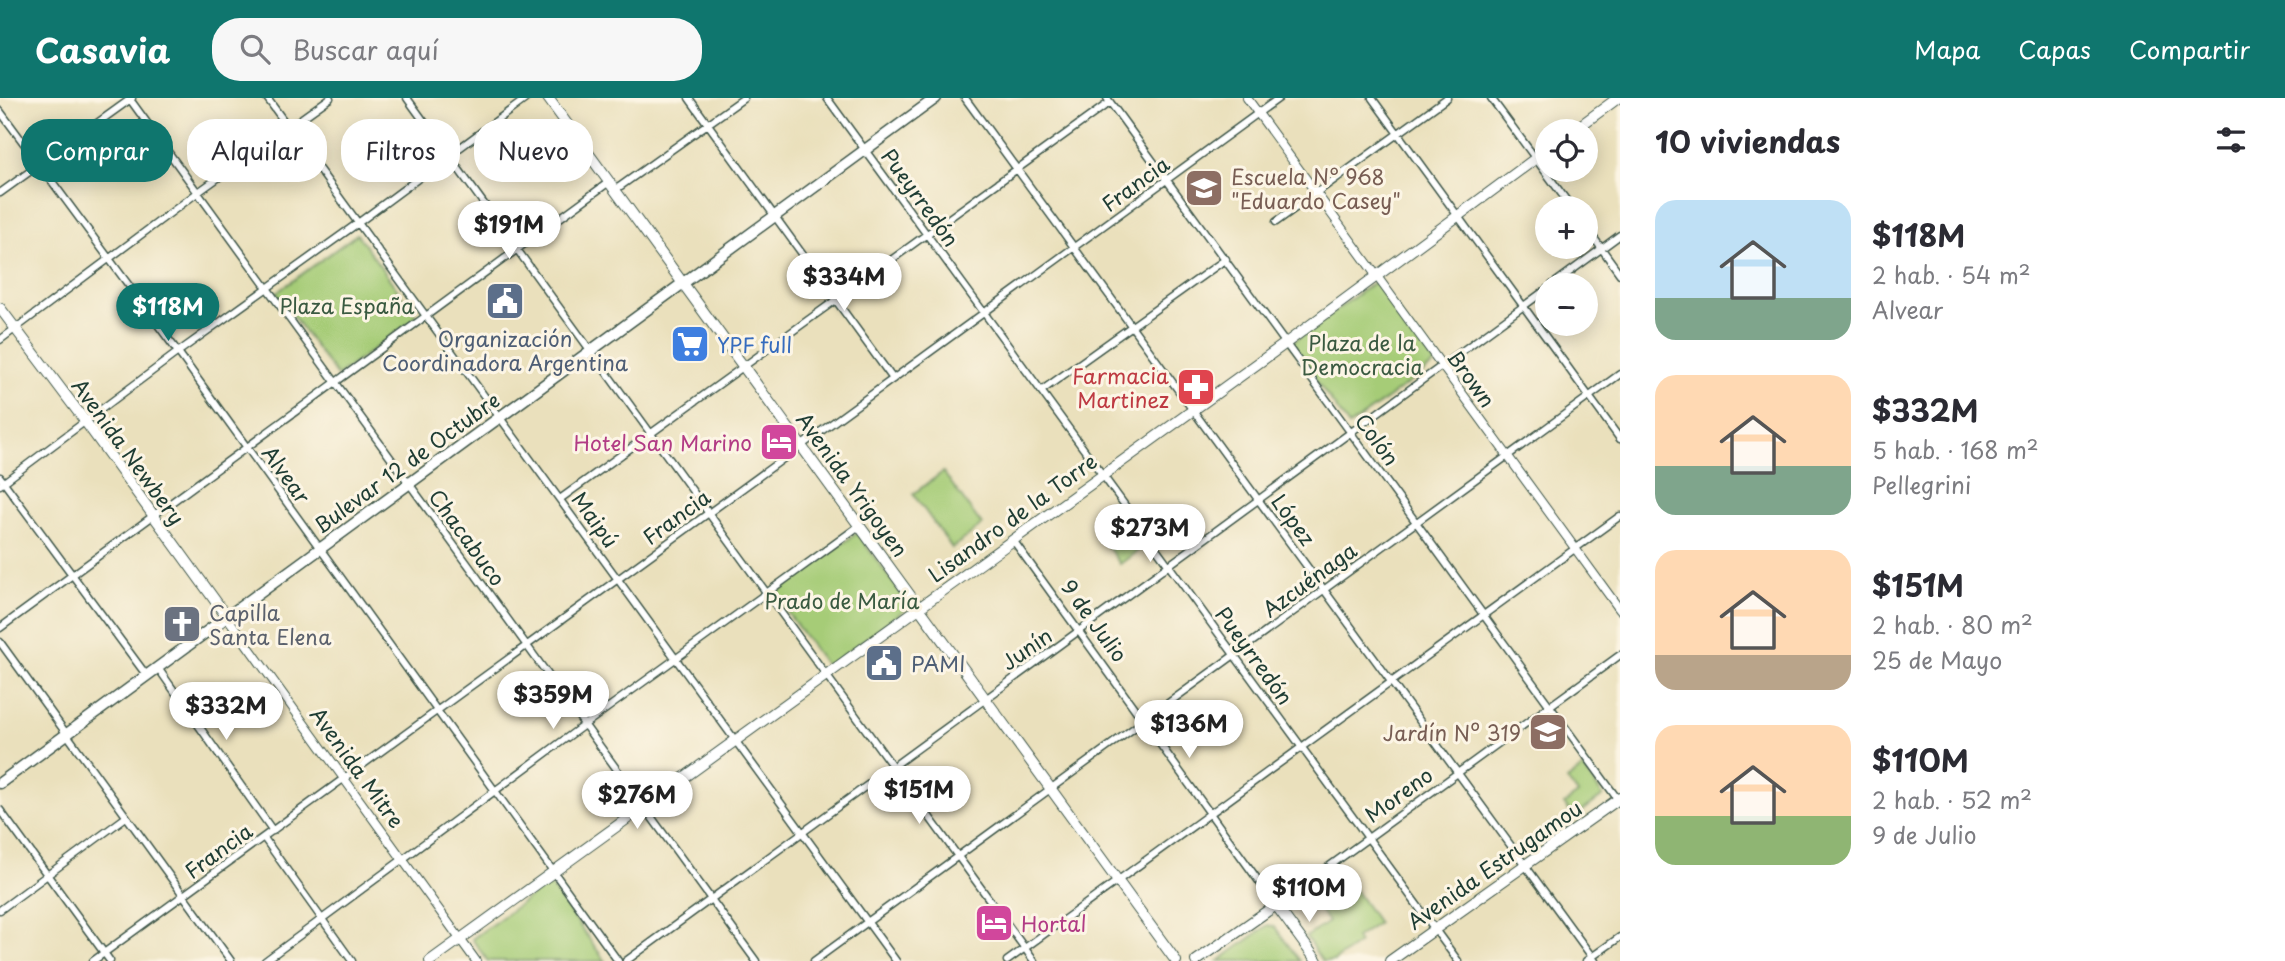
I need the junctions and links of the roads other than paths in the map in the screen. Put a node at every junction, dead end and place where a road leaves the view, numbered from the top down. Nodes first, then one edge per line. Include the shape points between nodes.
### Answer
1 (130, 98) edge
2 (267, 98) edge
3 (330, 98) edge
4 (407, 98) edge
5 (527, 98) edge
6 (548, 98) edge
7 (689, 98) edge
8 (744, 98) edge
9 (827, 98) edge
10 (936, 98) edge
11 (965, 98) edge
12 (1247, 98) edge
13 (1279, 98) edge
14 (1372, 98) edge
15 (1447, 98) edge
16 (1491, 98) edge
17 (1618, 99) edge
18 (1109, 100) edge
19 (0, 111) edge
20 (1258, 113) junction
21 (102, 119) edge
22 (282, 119) edge
23 (301, 119) edge
24 (422, 119) edge
25 (1590, 119) edge
26 (708, 124) junction
27 (1398, 134) junction
28 (21, 139) edge
29 (460, 148) edge
30 (865, 150) junction
31 (1535, 157) edge
32 (1535, 159) edge
33 (1017, 170) junction
34 (460, 171) edge
35 (21, 178) edge
36 (327, 180) edge
37 (1168, 180) junction
38 (52, 182) edge
39 (213, 182) edge
40 (414, 182) edge
41 (612, 186) junction
42 (0, 193) edge
43 (197, 193) junction
44 (1316, 193) junction
45 (775, 216) junction
46 (1458, 216) junction
47 (1276, 222) dead end
48 (358, 223) junction
49 (926, 234) junction
50 (1620, 235) edge
51 (1598, 244) edge
52 (1074, 248) junction
53 (1602, 249) junction
54 (517, 250) junction
55 (108, 259) junction
56 (1226, 259) junction
57 (1569, 273) edge
58 (1620, 274) edge
59 (1376, 275) junction
60 (683, 283) junction
61 (267, 287) junction
62 (1535, 298) edge
63 (836, 301) junction
64 (1524, 306) junction
65 (0, 308) edge
66 (984, 313) junction
67 (426, 316) junction
68 (1131, 326) junction
69 (15, 329) junction
70 (0, 340) edge
71 (1286, 342) junction
72 (590, 351) junction
73 (178, 352) junction
74 (1442, 366) junction
75 (745, 367) junction
76 (1620, 374) edge
77 (893, 379) junction
78 (336, 382) junction
79 (1041, 391) junction
80 (1589, 396) junction
81 (1192, 410) junction
82 (499, 417) junction
83 (85, 421) junction
84 (1352, 433) junction
85 (651, 434) junction
86 (1620, 439) edge
87 (802, 446) junction
88 (247, 449) junction
89 (1507, 456) junction
90 (1102, 475) junction
91 (1, 481) edge
92 (408, 484) junction
93 (560, 499) junction
94 (1259, 500) junction
95 (708, 514) junction
96 (1620, 516) edge
97 (153, 517) junction
98 (1417, 523) junction
99 (859, 526) junction
100 (1013, 540) junction
101 (320, 548) junction
102 (1575, 549) junction
103 (1169, 566) junction
104 (72, 576) junction
105 (618, 580) junction
106 (1324, 590) junction
107 (765, 593) junction
108 (918, 608) junction
109 (1620, 610) edge
110 (1485, 616) junction
111 (227, 617) junction
112 (0, 628) edge
113 (1079, 632) junction
114 (0, 642) edge
115 (526, 646) junction
116 (1234, 655) junction
117 (1620, 655) edge
118 (676, 658) junction
119 (158, 668) junction
120 (825, 675) junction
121 (147, 676) junction
122 (1392, 682) junction
123 (985, 698) junction
124 (1551, 707) junction
125 (436, 710) junction
126 (1143, 721) junction
127 (584, 725) junction
128 (67, 735) junction
129 (735, 740) junction
130 (1302, 748) junction
131 (892, 767) junction
132 (1458, 773) junction
133 (345, 778) junction
134 (0, 783) edge
135 (1051, 788) junction
136 (494, 791) junction
137 (1619, 800) edge
138 (644, 807) junction
139 (0, 810) edge
140 (1211, 814) junction
141 (126, 817) junction
142 (273, 831) junction
143 (803, 834) junction
144 (264, 838) junction
145 (1368, 839) junction
146 (958, 857) junction
147 (403, 858) junction
148 (1526, 866) junction
149 (553, 871) junction
150 (48, 875) junction
151 (1118, 880) junction
152 (184, 896) junction
153 (712, 899) junction
154 (1276, 905) junction
155 (0, 910) edge
156 (323, 919) junction
157 (867, 922) junction
158 (1435, 930) junction
159 (1620, 937) edge
160 (459, 938) junction
161 (1025, 948) junction
162 (104, 953) junction
163 (1591, 960) edge
164 (93, 961) edge
165 (110, 961) edge
166 (231, 961) edge
167 (265, 961) edge
168 (352, 961) edge
169 (430, 961) edge
170 (476, 961) edge
171 (618, 961) edge
172 (626, 961) edge
173 (756, 961) edge
174 (814, 961) edge
175 (896, 961) edge
176 (1007, 961) edge
177 (1034, 961) edge
178 (1175, 961) edge
179 (1196, 961) edge
180 (1317, 961) edge
181 (1390, 961) edge
182 (1458, 961) edge

1 - 21 street
1 - 43 street, Chacabuco
2 - 22 street, Maipú
3 - 23 street
4 - 24 street
5 - 29 street
6 - 41 main road, Avenida Yrigoyen
7 - 26 street
8 - 26 street
9 - 30 street, Pueyrredón
10 - 30 highway, Bulevar 12 de Octubre
11 - 33 street, López
12 - 20 street, Brown
13 - 20 street, Francia
14 - 27 street
15 - 27 street
16 - 31 street
17 - 25 main road
18 - 33 street
18 - 37 street, Colón
19 - 28 street, Alvear
20 - 37 street, Francia
20 - 44 street, Brown
26 - 41 street
26 - 45 street
27 - 44 street
27 - 46 street
30 - 45 highway, Bulevar 12 de Octubre
30 - 49 street, Pueyrredón
32 - 46 main road, Lisandro de la Torre
33 - 49 street
33 - 52 street, López
34 - 54 street
35 - 42 street
36 - 48 street, Maipú
37 - 52 street, Francia
37 - 56 street, Colón
38 - 55 street, Alvear
39 - 43 street
40 - 48 street
41 - 54 street
41 - 60 main road, Avenida Yrigoyen
43 - 55 street
43 - 61 street, Chacabuco
44 - 47 street
44 - 59 street, Brown
45 - 60 highway, Bulevar 12 de Octubre
45 - 63 street
46 - 59 main road, Lisandro de la Torre
46 - 64 street
48 - 61 street
48 - 67 street, Maipú
49 - 63 street
49 - 66 street, Pueyrredón
50 - 53 street
51 - 53 street
52 - 66 street, Francia
52 - 68 street, López
53 - 57 street
53 - 58 street
54 - 67 street
54 - 72 street
55 - 69 street
55 - 73 street, Alvear
56 - 68 street
56 - 71 street, Colón
59 - 71 main road, Lisandro de la Torre
59 - 74 street, Brown
60 - 72 highway, Bulevar 12 de Octubre
60 - 75 main road, Avenida Yrigoyen
61 - 73 street
61 - 78 street, Chacabuco
62 - 64 street, Junín
63 - 75 street
63 - 77 street
64 - 74 street, Junín
64 - 80 street
65 - 69 main road, Avenida Newbery
66 - 77 street, Francia
66 - 79 street, Pueyrredón
67 - 78 street
67 - 82 street, Maipú
68 - 79 street
68 - 81 street, López
69 - 70 street
69 - 83 main road, Avenida Newbery
71 - 81 main road, Lisandro de la Torre
71 - 84 street, Colón
72 - 82 highway, Bulevar 12 de Octubre
72 - 85 street
73 - 83 street
73 - 88 street, Alvear
74 - 84 street, Junín
74 - 89 street, Brown
75 - 85 street
75 - 87 main road, Avenida Yrigoyen
76 - 80 street, Azcuénaga
77 - 87 street, Francia
78 - 88 street
78 - 92 street, Chacabuco
79 - 90 street, Pueyrredón
80 - 86 street
80 - 89 street, Azcuénaga
81 - 90 main road, Lisandro de la Torre
81 - 94 street, López
82 - 92 highway, Bulevar 12 de Octubre
82 - 93 street, Maipú
83 - 91 street
83 - 97 main road, Avenida Newbery
84 - 94 street, Junín
84 - 98 street, Colón
85 - 93 street
85 - 95 street
87 - 95 street, Francia
87 - 99 main road, Avenida Yrigoyen
88 - 97 street
88 - 101 street, Alvear
89 - 98 street, Azcuénaga
89 - 102 street, Brown
90 - 100 main road, Lisandro de la Torre
90 - 103 street, Pueyrredón
91 - 104 street
92 - 101 highway, Bulevar 12 de Octubre
92 - 115 street, Chacabuco
93 - 105 street, Maipú
94 - 103 street, Junín
94 - 106 street, López
95 - 105 street, Francia
95 - 107 street
96 - 102 street
97 - 104 street
97 - 111 main road, Avenida Newbery
98 - 106 street, Azcuénaga
98 - 110 street, Colón
99 - 107 street
99 - 108 main road, Avenida Yrigoyen
100 - 108 main road, Lisandro de la Torre
100 - 113 street, 9 de Julio
101 - 111 highway, Bulevar 12 de Octubre
101 - 125 street, Alvear
102 - 109 street, Brown
102 - 110 street
103 - 113 street, Junín
103 - 116 street, Pueyrredón
104 - 112 street
104 - 121 street
105 - 115 street, Francia
105 - 118 street, Maipú
106 - 116 street, Azcuénaga
106 - 122 street, López
107 - 118 street
107 - 120 street
108 - 120 main road, Lisandro de la Torre
108 - 123 main road, Avenida Yrigoyen
110 - 122 street
110 - 124 street, Colón
111 - 119 highway, Bulevar 12 de Octubre
111 - 133 street, Avenida Mitre
113 - 123 street, Junín
113 - 126 street, 9 de Julio
114 - 128 street
115 - 125 street, Francia
115 - 127 street, Chacabuco
116 - 126 street, Azcuénaga
116 - 130 street, Pueyrredón
117 - 124 street, Moreno
118 - 127 street
118 - 129 street, Maipú
119 - 121 highway, Bulevar 12 de Octubre
119 - 142 street
120 - 129 main road, Lisandro de la Torre
120 - 131 street
121 - 128 highway, Bulevar 12 de Octubre
122 - 130 street
122 - 132 street, López
123 - 131 street, Junín
123 - 135 main road, Avenida Yrigoyen
124 - 132 street, Moreno
124 - 137 street, Colón
125 - 133 street, Francia
125 - 136 street, Alvear
126 - 135 street, Azcuénaga
126 - 140 street, 9 de Julio
127 - 136 street
127 - 138 street, Chacabuco
128 - 134 highway, Bulevar 12 de Octubre
128 - 141 street
129 - 138 main road, Lisandro de la Torre
129 - 143 street, Maipú
130 - 140 street
130 - 145 street, Pueyrredón
131 - 143 street, Junín
131 - 146 street
132 - 145 street, Moreno
132 - 148 street, López
133 - 142 street, Francia
133 - 147 street, Avenida Mitre
135 - 146 street, Azcuénaga
135 - 151 main road, Avenida Yrigoyen
136 - 147 street
136 - 149 street, Alvear
137 - 148 main road, Avenida Estrugamou
138 - 149 main road, Lisandro de la Torre
138 - 153 street, Chacabuco
139 - 150 street
140 - 151 street
140 - 154 street, 9 de Julio
141 - 150 street
141 - 152 street
142 - 144 street, Francia
143 - 153 street, Junín
143 - 157 street, Maipú
144 - 152 street, Francia
144 - 156 street
145 - 154 street, Moreno
145 - 158 street, Pueyrredón
146 - 157 street, Azcuénaga
146 - 161 street
147 - 156 street
147 - 160 street, Avenida Mitre
148 - 158 main road, Avenida Estrugamou
148 - 163 street, López
149 - 160 main road, Lisandro de la Torre
149 - 171 street, Alvear
150 - 155 street
150 - 162 street
151 - 161 street
151 - 178 main road, Avenida Yrigoyen
152 - 162 street, Francia
152 - 166 street
153 - 172 street, Junín
153 - 173 street, Chacabuco
154 - 179 main road, Moreno
154 - 180 main road, 9 de Julio
156 - 167 street
156 - 168 street
157 - 174 street, Azcuénaga
157 - 175 street, Maipú
158 - 181 main road, Avenida Estrugamou
158 - 182 street, Pueyrredón
159 - 163 street
160 - 169 main road, Lisandro de la Torre
160 - 170 street, Avenida Mitre
161 - 176 street
161 - 177 street
162 - 164 street, Francia
162 - 165 street

